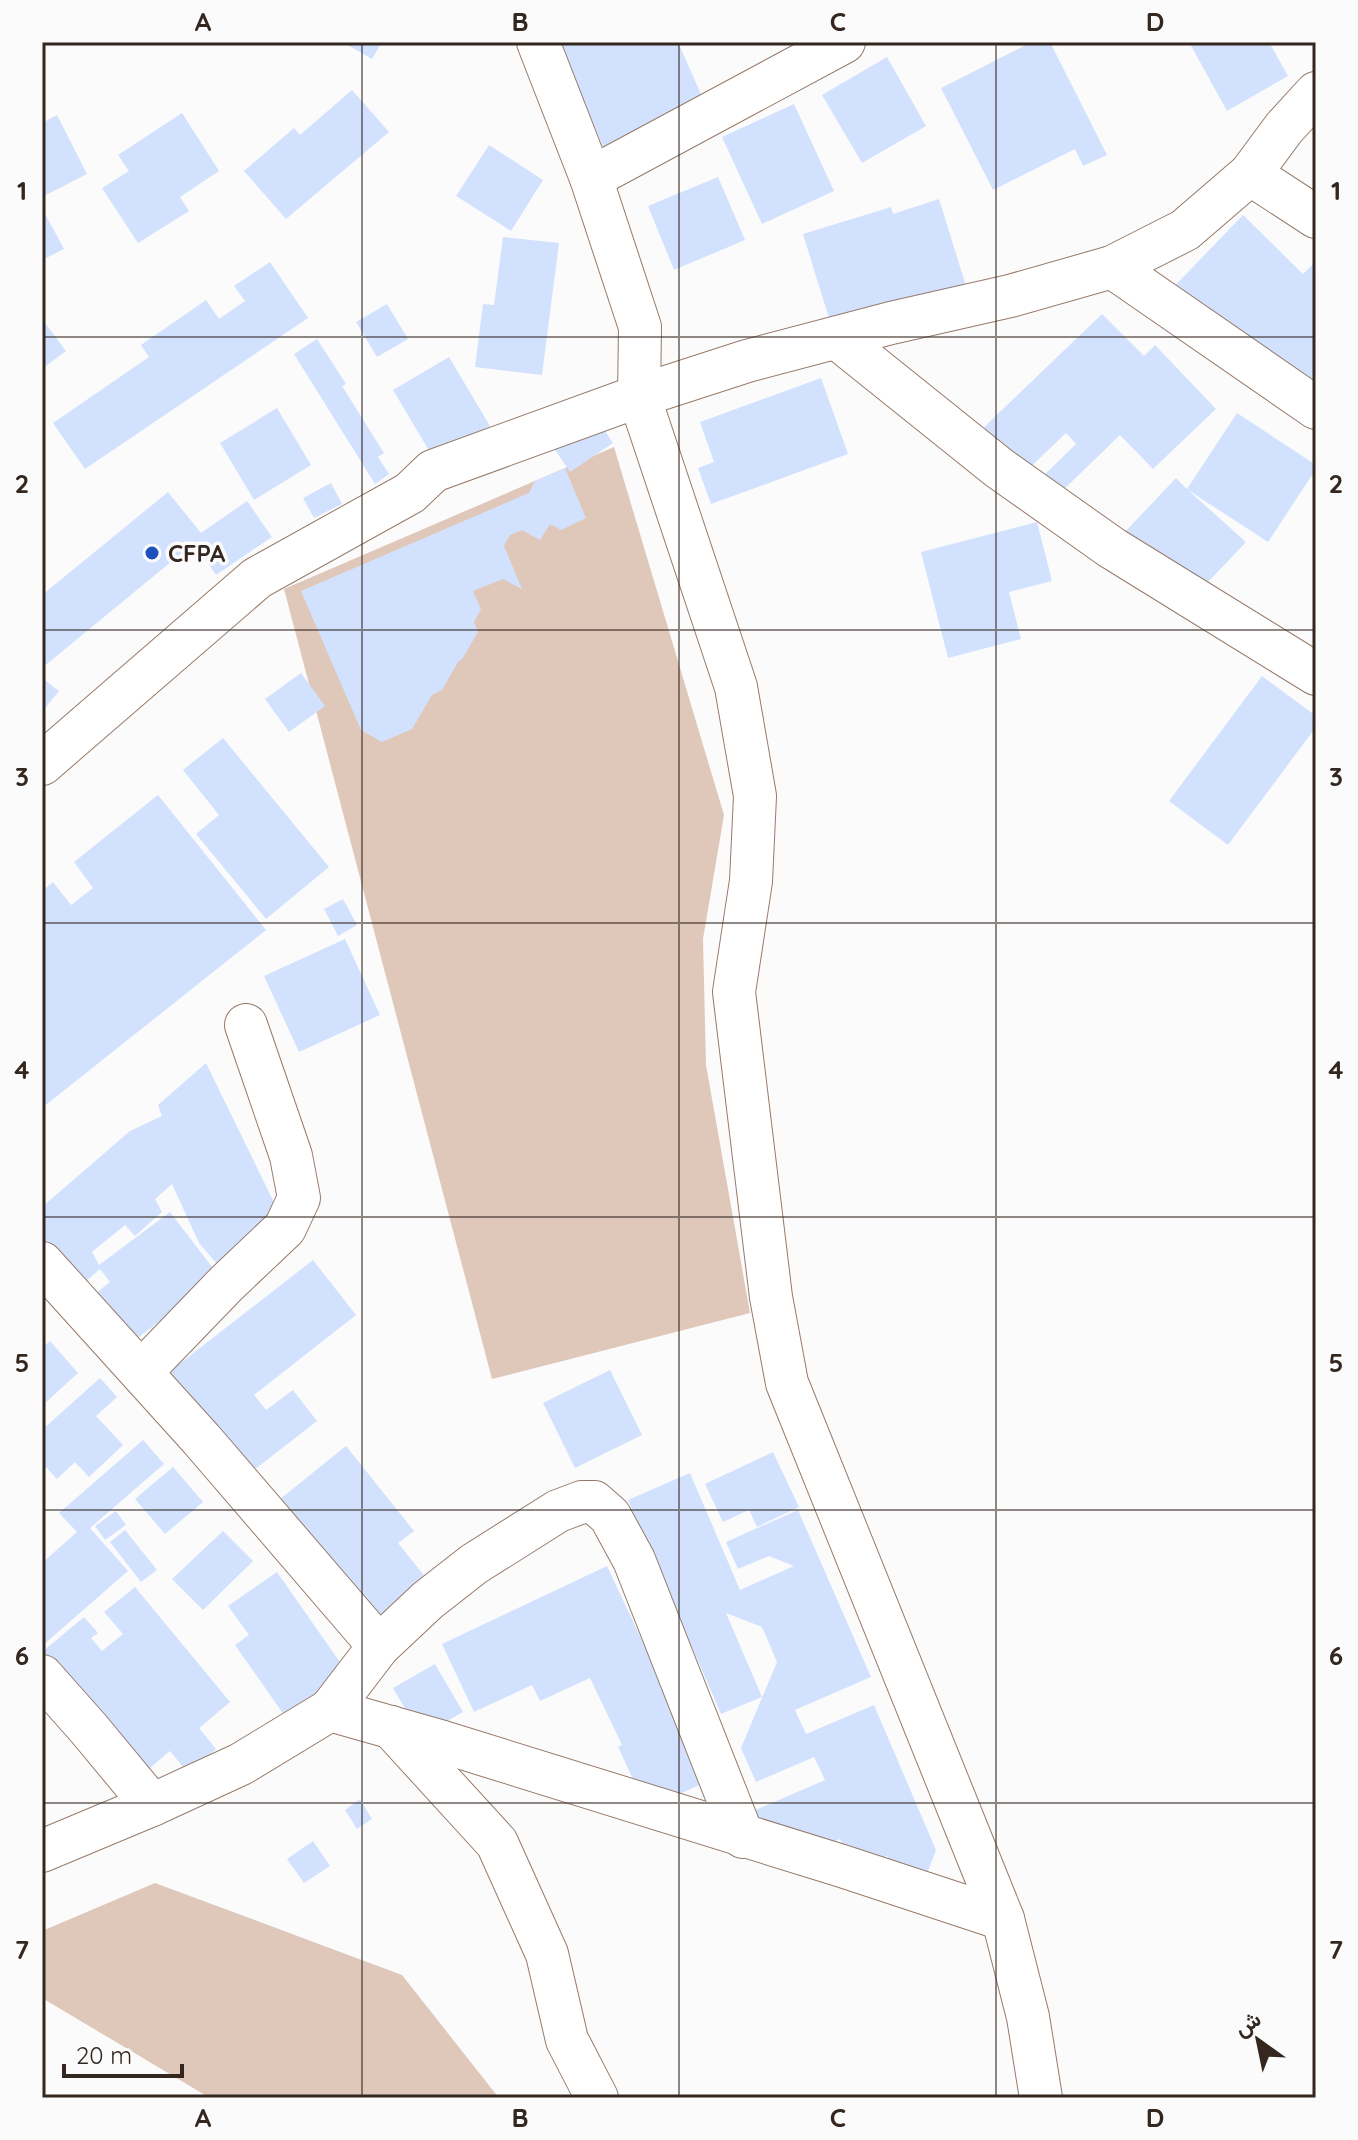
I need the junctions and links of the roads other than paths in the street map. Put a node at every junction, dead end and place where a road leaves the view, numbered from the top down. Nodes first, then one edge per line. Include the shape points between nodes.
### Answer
1 (538, 42) edge
2 (844, 42) edge
3 (1316, 93) edge
4 (1250, 174) junction
5 (591, 178) junction
6 (1316, 217) edge
7 (1112, 267) junction
8 (837, 338) junction
9 (639, 396) junction
10 (1316, 408) edge
11 (1316, 674) edge
12 (42, 764) edge
13 (246, 1025) dead end
14 (42, 1263) edge
15 (141, 1372) junction
16 (379, 1646) junction
17 (42, 1676) edge
18 (330, 1710) junction
19 (391, 1727) junction
20 (152, 1805) junction
21 (743, 1837) junction
22 (42, 1851) edge
23 (1003, 1919) junction
24 (597, 2098) edge
25 (1041, 2098) edge

1 - 5 street
2 - 5 street
3 - 4 street
4 - 6 street
4 - 7 street via 1185,230
5 - 9 street via 640,327
7 - 8 street
7 - 10 street
8 - 9 street
8 - 11 street via 999,468 1112,548
9 - 12 street via 433,471 410,493 257,578
9 - 23 street via 736,687 755,796 751,881 734,992 771,1297 787,1383
13 - 15 street via 291,1156 299,1198 285,1228
14 - 15 street
15 - 16 street
16 - 18 street
16 - 21 street via 474,1564 558,1511 594,1502 610,1516 634,1560
17 - 20 street
18 - 19 street
18 - 20 street via 241,1764
19 - 21 street
19 - 24 street via 497,1843 547,1954 567,2040
20 - 22 street
21 - 23 street
23 - 25 street via 1028,2017

